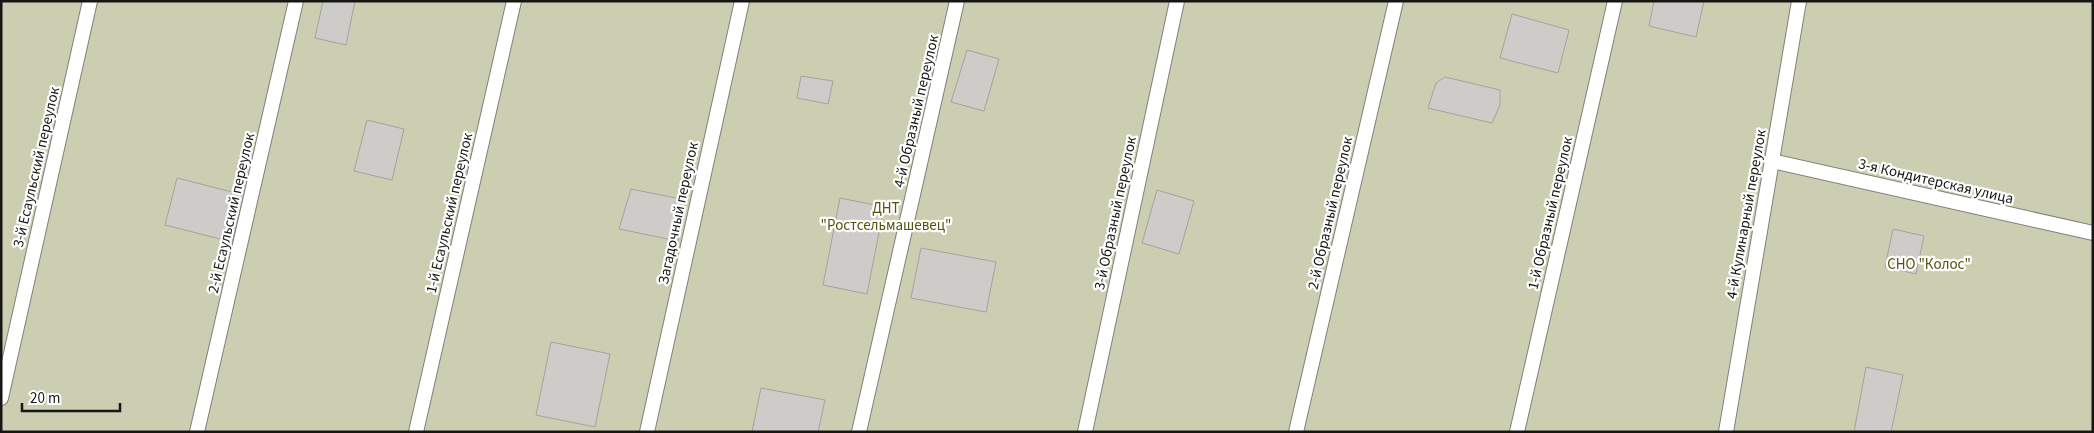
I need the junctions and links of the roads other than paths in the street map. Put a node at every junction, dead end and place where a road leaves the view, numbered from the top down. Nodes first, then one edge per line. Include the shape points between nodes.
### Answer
1 (90, 1) edge
2 (296, 1) edge
3 (514, 1) edge
4 (742, 1) edge
5 (957, 1) edge
6 (1177, 1) edge
7 (1396, 1) edge
8 (1615, 1) edge
9 (1799, 1) edge
10 (1772, 161) junction
11 (2093, 233) edge
12 (1, 398) edge
13 (196, 432) edge
14 (416, 432) edge
15 (647, 432) edge
16 (859, 432) edge
17 (1085, 432) edge
18 (1296, 432) edge
19 (1517, 432) edge
20 (1726, 432) edge

1 - 12 lane, 3-й Есаульский переулок
2 - 13 lane, 2-й Есаульский переулок
3 - 14 lane, 1-й Есаульский переулок
4 - 15 lane, Загадочный переулок
5 - 16 lane, 4-й Образный переулок
6 - 17 lane, 3-й Образный переулок
7 - 18 lane, 2-й Образный переулок
8 - 19 lane, 1-й Образный переулок
9 - 10 lane, 4-й Кулинарный переулок
10 - 11 lane, 3-я Кондитерская улица
10 - 20 lane, 4-й Кулинарный переулок

